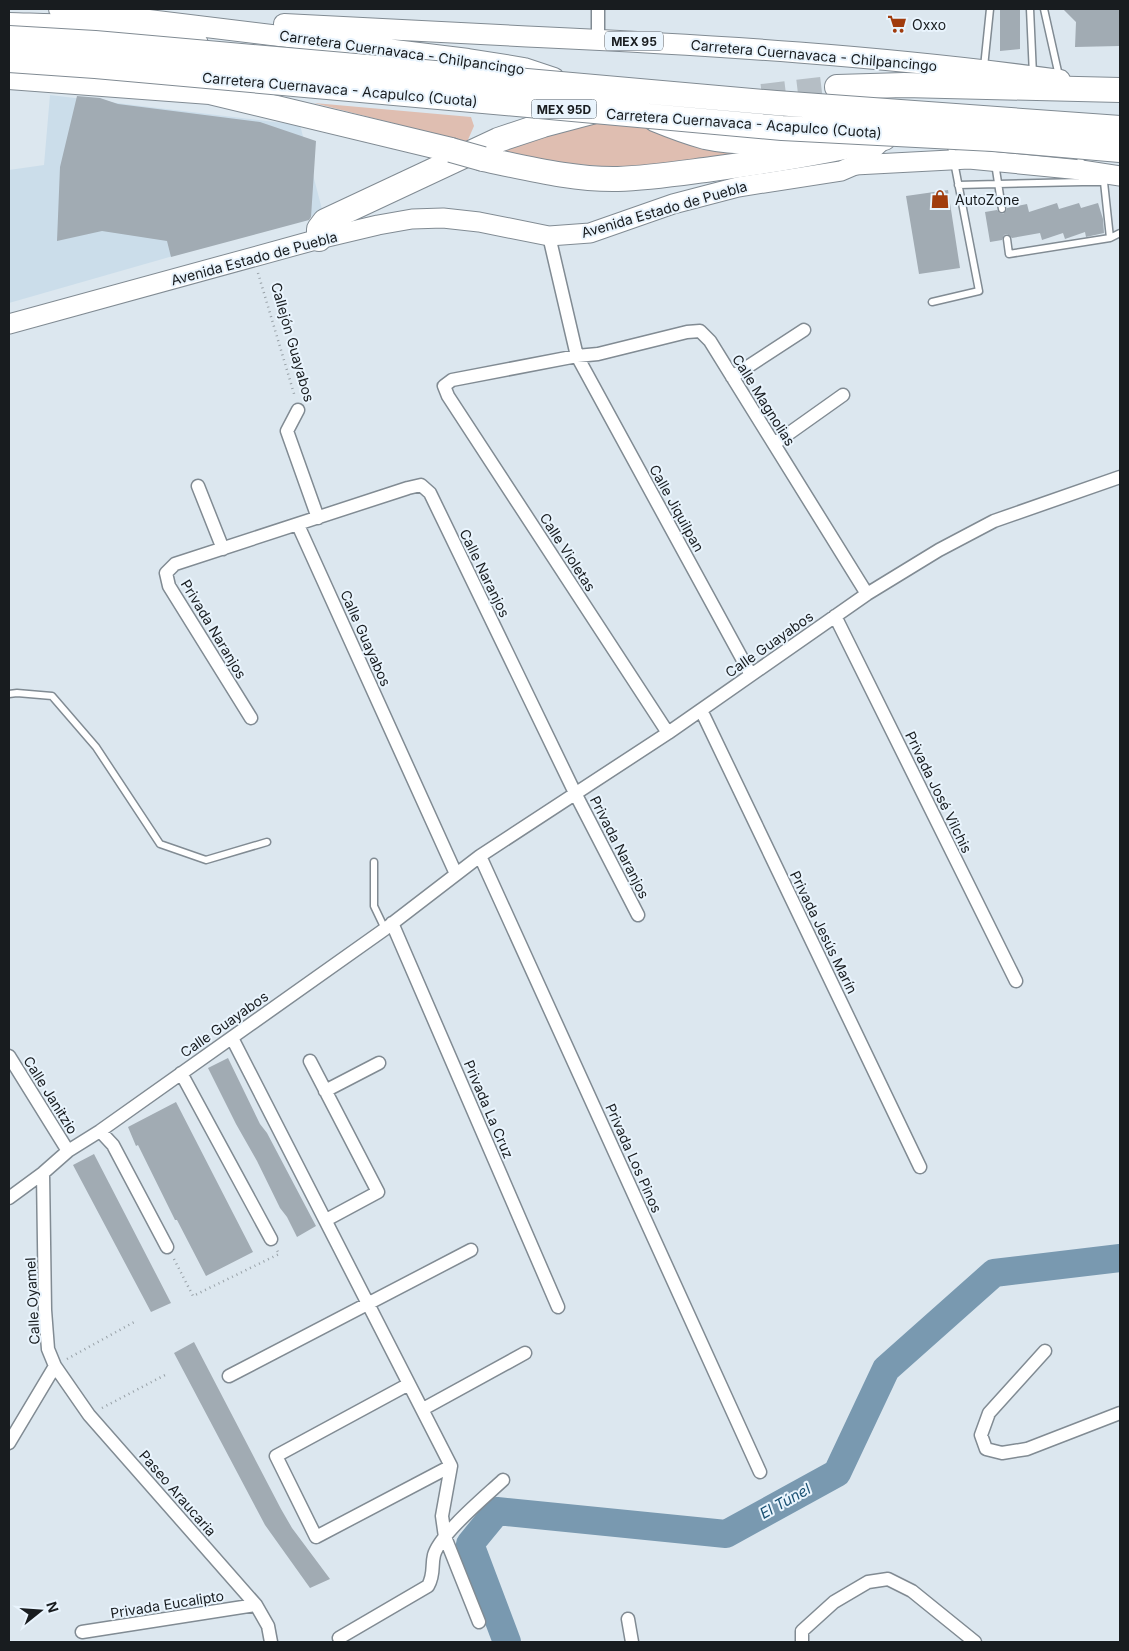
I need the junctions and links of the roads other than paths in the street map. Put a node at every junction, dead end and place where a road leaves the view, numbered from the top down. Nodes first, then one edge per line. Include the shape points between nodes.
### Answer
1 (59, 9) edge
2 (598, 9) edge
3 (990, 9) edge
4 (1030, 9) edge
5 (1044, 9) edge
6 (147, 20) junction
7 (9, 25) edge
8 (9, 38) edge
9 (598, 39) junction
10 (9, 60) edge
11 (984, 69) junction
12 (1033, 76) junction
13 (9, 77) edge
14 (1060, 80) junction
15 (1120, 85) edge
16 (837, 87) tunnel mouth
17 (1120, 90) edge
18 (1120, 128) edge
19 (948, 130) junction
20 (990, 135) dead end
21 (1078, 137) junction
22 (884, 138) junction
23 (1120, 150) edge
24 (993, 153) junction
25 (954, 160) junction
26 (855, 165) junction
27 (1081, 176) junction
28 (1112, 179) edge
29 (1120, 182) edge
30 (998, 184) junction
31 (958, 185) junction
32 (1002, 209) dead end
33 (1120, 233) edge
34 (550, 236) junction
35 (1110, 238) junction
36 (319, 239) junction
37 (1007, 239) dead end
38 (932, 302) dead end
39 (9, 324) edge
40 (804, 330) dead end
41 (577, 356) junction
42 (732, 377) junction
43 (843, 395) dead end
44 (298, 410) road end
45 (774, 444) junction
46 (1120, 477) edge
47 (198, 486) dead end
48 (318, 518) junction
49 (298, 525) junction
50 (222, 549) junction
51 (867, 594) junction
52 (835, 616) junction
53 (751, 675) junction
54 (9, 694) edge
55 (701, 710) junction
56 (251, 718) dead end
57 (668, 733) junction
58 (576, 793) junction
59 (267, 842) dead end
60 (480, 856) junction
61 (374, 862) dead end
62 (456, 874) junction
63 (638, 915) dead end
64 (389, 926) junction
65 (1016, 981) dead end
66 (232, 1038) junction
67 (9, 1056) edge
68 (310, 1061) dead end
69 (378, 1063) dead end
70 (181, 1073) junction
71 (325, 1091) junction
72 (100, 1131) junction
73 (68, 1151) junction
74 (920, 1167) dead end
75 (43, 1173) junction
76 (9, 1198) edge
77 (326, 1220) junction
78 (271, 1239) road end
79 (167, 1247) road end
80 (471, 1250) dead end
81 (368, 1304) junction
82 (558, 1307) dead end
83 (1045, 1351) dead end
84 (525, 1353) dead end
85 (55, 1366) junction
86 (229, 1376) dead end
87 (409, 1384) junction
88 (423, 1409) junction
89 (1120, 1413) edge
90 (9, 1443) edge
91 (451, 1466) junction
92 (760, 1472) dead end
93 (503, 1480) dead end
94 (444, 1537) junction
95 (256, 1605) junction
96 (628, 1619) dead end
97 (480, 1622) dead end
98 (82, 1632) dead end
99 (339, 1638) dead end
100 (271, 1642) edge
101 (632, 1642) edge
102 (802, 1642) edge
103 (976, 1642) edge

1 - 6 main road, Carretera Cuernavaca - Chilpancingo / MEX 95
2 - 9 street
3 - 11 lane
4 - 12 lane
5 - 14 lane
6 - 9 main road, Carretera Cuernavaca - Chilpancingo / MEX 95
6 - 22 main road, Carretera Cuernavaca - Chilpancingo / MEX 95 via 524,68 678,131 706,139 762,143
7 - 36 highway via 108,30 180,39 289,69 361,83 487,102 604,110 498,140 325,221 319,229
8 - 18 highway, Carretera Cuernavaca - Acapulco (Cuota) / MEX 95D, bridge via 776,104
9 - 11 main road, Carretera Cuernavaca - Chilpancingo / MEX 95 via 780,50
10 - 23 highway, Carretera Cuernavaca - Acapulco (Cuota) / MEX 95D, bridge via 782,128 993,139
11 - 12 main road, Carretera Cuernavaca - Chilpancingo / MEX 95
12 - 14 main road, Carretera Cuernavaca - Chilpancingo / MEX 95
13 - 22 highway, bridge via 210,92 483,159 580,177 618,179 673,174 793,158
14 - 15 main road, Carretera Cuernavaca - Chilpancingo / MEX 95
16 - 17 highway via 904,85
19 - 21 main road, Carretera Cuernavaca - Chilpancingo / MEX 95 via 1020,127
19 - 22 main road, Carretera Cuernavaca - Chilpancingo / MEX 95
19 - 25 lane
20 - 24 lane
21 - 23 main road, Carretera Cuernavaca - Chilpancingo / MEX 95
21 - 27 lane
22 - 26 main road
24 - 25 street, Avenida Estado de Puebla
24 - 27 street, Avenida Estado de Puebla
24 - 30 lane
25 - 26 street, Avenida Estado de Puebla
25 - 31 lane
26 - 34 street, Avenida Estado de Puebla via 841,171 738,187 673,204 590,233
27 - 28 street, Avenida Estado de Puebla
27 - 30 lane
28 - 29 lane
28 - 35 lane
30 - 31 lane
30 - 32 lane
31 - 38 lane via 979,291
33 - 35 lane
34 - 36 street, Avenida Estado de Puebla via 443,218 412,219
34 - 41 street, Calle Jiquilpan
35 - 37 lane via 1009,254
36 - 39 street, Avenida Estado de Puebla
40 - 42 street
41 - 42 street, Calle Magnolias via 700,331
41 - 53 street, Calle Jiquilpan
41 - 57 street, Calle Violetas via 452,380 444,386
42 - 45 street, Calle Magnolias
43 - 45 street
44 - 48 street, Callejón Guayabos via 287,431
45 - 51 street, Calle Magnolias
46 - 51 street, Calle Guayabos via 994,521
47 - 50 street
48 - 49 street, Calle Naranjos
48 - 58 street, Calle Naranjos via 408,488 422,485 430,493
49 - 50 street, Privada Naranjos
49 - 62 street, Calle Guayabos
50 - 56 street, Privada Naranjos via 175,564 166,573 169,586
51 - 52 street, Calle Guayabos
52 - 53 street, Calle Guayabos
52 - 65 street, Privada José Vilchis
53 - 55 street, Calle Guayabos
54 - 59 lane via 52,696 96,748 160,844 206,860
55 - 57 street, Calle Guayabos
55 - 74 street, Privada Jesús Marín
57 - 58 street, Calle Guayabos
58 - 60 street, Calle Guayabos
58 - 63 street, Privada Naranjos
60 - 62 street, Calle Guayabos
60 - 92 street, Privada Los Pinos
61 - 64 lane via 374,906
62 - 64 street, Calle Guayabos
64 - 66 street, Calle Guayabos
64 - 82 street, Privada La Cruz
66 - 70 street, Calle Guayabos
66 - 77 street
67 - 73 street, Calle Janitzio
68 - 71 street
69 - 71 street
70 - 72 street, Calle Guayabos
70 - 78 street
71 - 77 street via 378,1192
72 - 73 street, Calle Guayabos
72 - 79 street via 113,1145
73 - 75 street, Calle Guayabos
75 - 76 street, Calle Guayabos
75 - 85 street, Calle Oyamel via 45,1310 48,1349
77 - 81 street
80 - 81 street
81 - 86 street
81 - 87 street
83 - 89 street via 989,1413 981,1434 986,1449 1002,1453 1026,1449
84 - 88 street
85 - 90 street
85 - 95 street, Paseo Araucaria via 90,1414
87 - 88 street
87 - 91 street via 276,1456 316,1537
88 - 91 street
91 - 94 street via 442,1516
93 - 94 street
94 - 97 street
94 - 99 street via 434,1555 433,1576 428,1586
95 - 98 street, Privada Eucalipto
95 - 100 street, Paseo Araucaria via 268,1626
96 - 101 street
102 - 103 street via 802,1631 834,1602 868,1582 888,1579 912,1591

